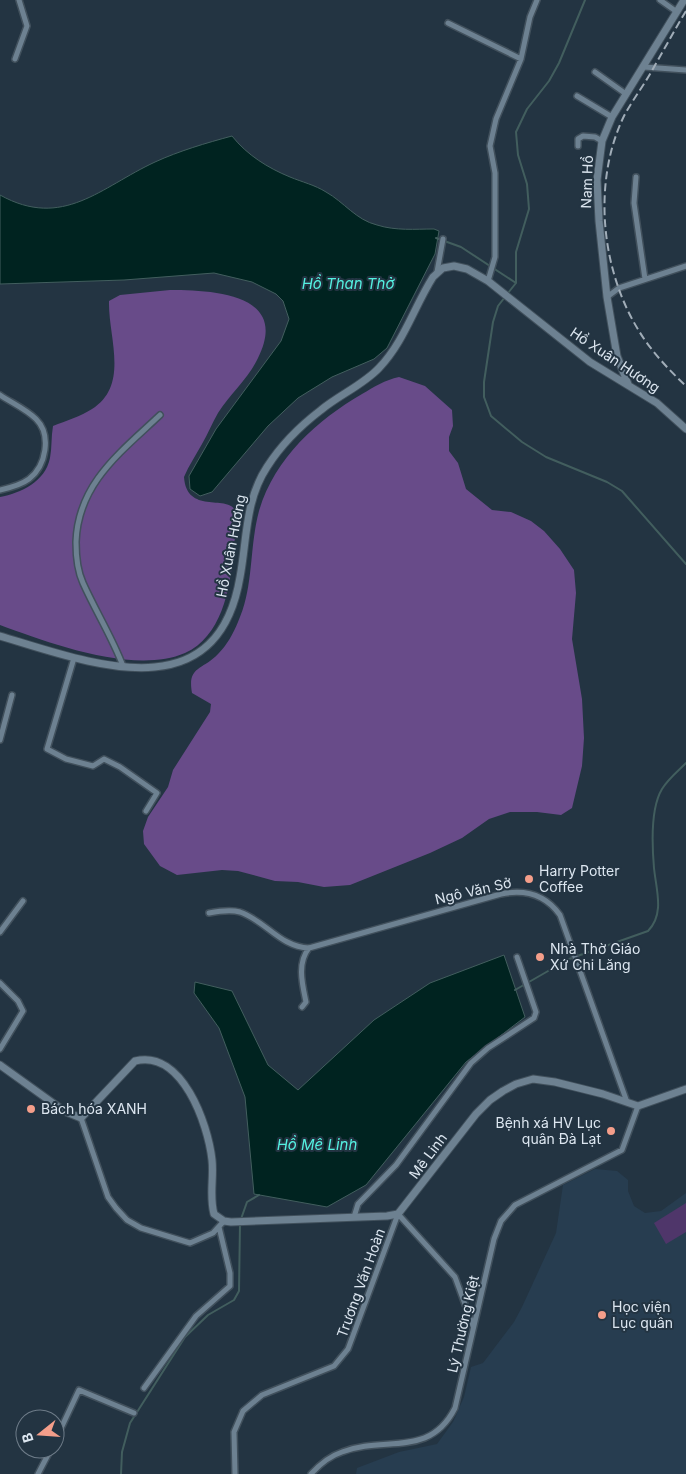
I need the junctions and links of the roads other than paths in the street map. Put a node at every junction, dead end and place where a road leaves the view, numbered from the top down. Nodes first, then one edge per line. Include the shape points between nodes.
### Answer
1 (19, 0) edge
2 (538, 0) edge
3 (660, 0) edge
4 (684, 0) edge
5 (678, 12) junction
6 (448, 23) dead end
7 (15, 59) dead end
8 (521, 59) junction
9 (644, 66) junction
10 (686, 70) edge
11 (595, 72) dead end
12 (626, 94) junction
13 (577, 96) dead end
14 (612, 116) junction
15 (602, 141) junction
16 (578, 146) dead end
17 (636, 177) dead end
18 (443, 239) dead end
19 (686, 266) edge
20 (437, 272) junction
21 (645, 279) junction
22 (491, 283) junction
23 (607, 297) junction
24 (628, 384) junction
25 (0, 395) edge
26 (160, 414) dead end
27 (686, 429) edge
28 (0, 490) edge
29 (0, 636) edge
30 (74, 658) junction
31 (123, 666) junction
32 (12, 695) dead end
33 (0, 740) edge
34 (146, 811) dead end
35 (23, 902) dead end
36 (209, 912) dead end
37 (0, 932) edge
38 (309, 948) junction
39 (517, 957) dead end
40 (0, 983) edge
41 (302, 1007) dead end
42 (0, 1049) edge
43 (0, 1065) edge
44 (686, 1089) edge
45 (627, 1102) junction
46 (638, 1106) junction
47 (81, 1118) junction
48 (398, 1214) junction
49 (354, 1217) junction
50 (227, 1221) junction
51 (219, 1227) junction
52 (473, 1327) junction
53 (144, 1388) dead end
54 (134, 1413) dead end
55 (65, 1420) edge
56 (46, 1459) edge
57 (38, 1474) edge
58 (235, 1474) edge
59 (311, 1474) edge

1 - 7 street via 27,26
2 - 8 street via 530,17
3 - 5 street
4 - 5 street, Nam Hồ
5 - 9 street, Nam Hồ
6 - 8 street
8 - 22 street via 496,119 490,146 495,173 495,257
9 - 10 street
9 - 12 street, Nam Hồ
11 - 12 street
12 - 14 street, Nam Hồ
13 - 14 street
14 - 15 street, Nam Hồ
15 - 16 street via 583,136 578,139
15 - 23 street, Nam Hồ via 598,188
17 - 21 street via 634,204
18 - 20 street
19 - 21 street
20 - 22 street, Hồ Xuân Hương via 449,266 460,266
20 - 31 street, Hồ Xuân Hương via 389,357 365,380 321,409 292,434 266,468 254,494 244,535 240,577 233,605 213,643 186,661 151,667
21 - 23 street via 619,288
22 - 24 street, Hồ Xuân Hương via 590,362
23 - 24 street, Nam Hồ via 617,356
24 - 27 street, Hồ Xuân Hương via 657,403
25 - 28 street via 37,420 44,432 45,447 44,458 29,479
26 - 31 street via 111,461 90,487 77,531 76,557 82,582 114,640
29 - 30 street, Hồ Xuân Hương
30 - 31 street, Hồ Xuân Hương
30 - 34 street via 47,749 66,759 94,766 104,759 120,767 157,793
32 - 33 street
35 - 37 street
36 - 38 street, Ngô Văn Sở via 239,912 286,943
38 - 41 street via 302,959 306,1002
38 - 45 street, Ngô Văn Sở via 512,892 538,895 556,908 573,947
39 - 49 street via 536,1012 534,1018 471,1063 396,1165 358,1204
40 - 42 street via 23,1011
43 - 47 street via 64,1111
44 - 46 street
45 - 46 street, Mê Linh
45 - 48 street, Mê Linh via 555,1082 533,1080 516,1084 490,1100 476,1114
46 - 52 street, Lý Thường Kiệt via 622,1150 520,1202 506,1214 497,1229
47 - 50 street via 134,1062 154,1060 172,1071 201,1114 212,1162 212,1207 214,1214
47 - 51 street via 108,1197 127,1220 183,1243 194,1243
48 - 49 street
48 - 52 street via 455,1277
48 - 58 street, Trương Văn Hoàn via 348,1349 334,1366 262,1395 244,1411 234,1432
49 - 50 street
50 - 51 street
51 - 53 street via 230,1286 196,1316
52 - 59 street, Lý Thường Kiệt via 455,1408 438,1432 409,1443 343,1451 326,1460
54 - 55 street via 79,1390
56 - 57 street

